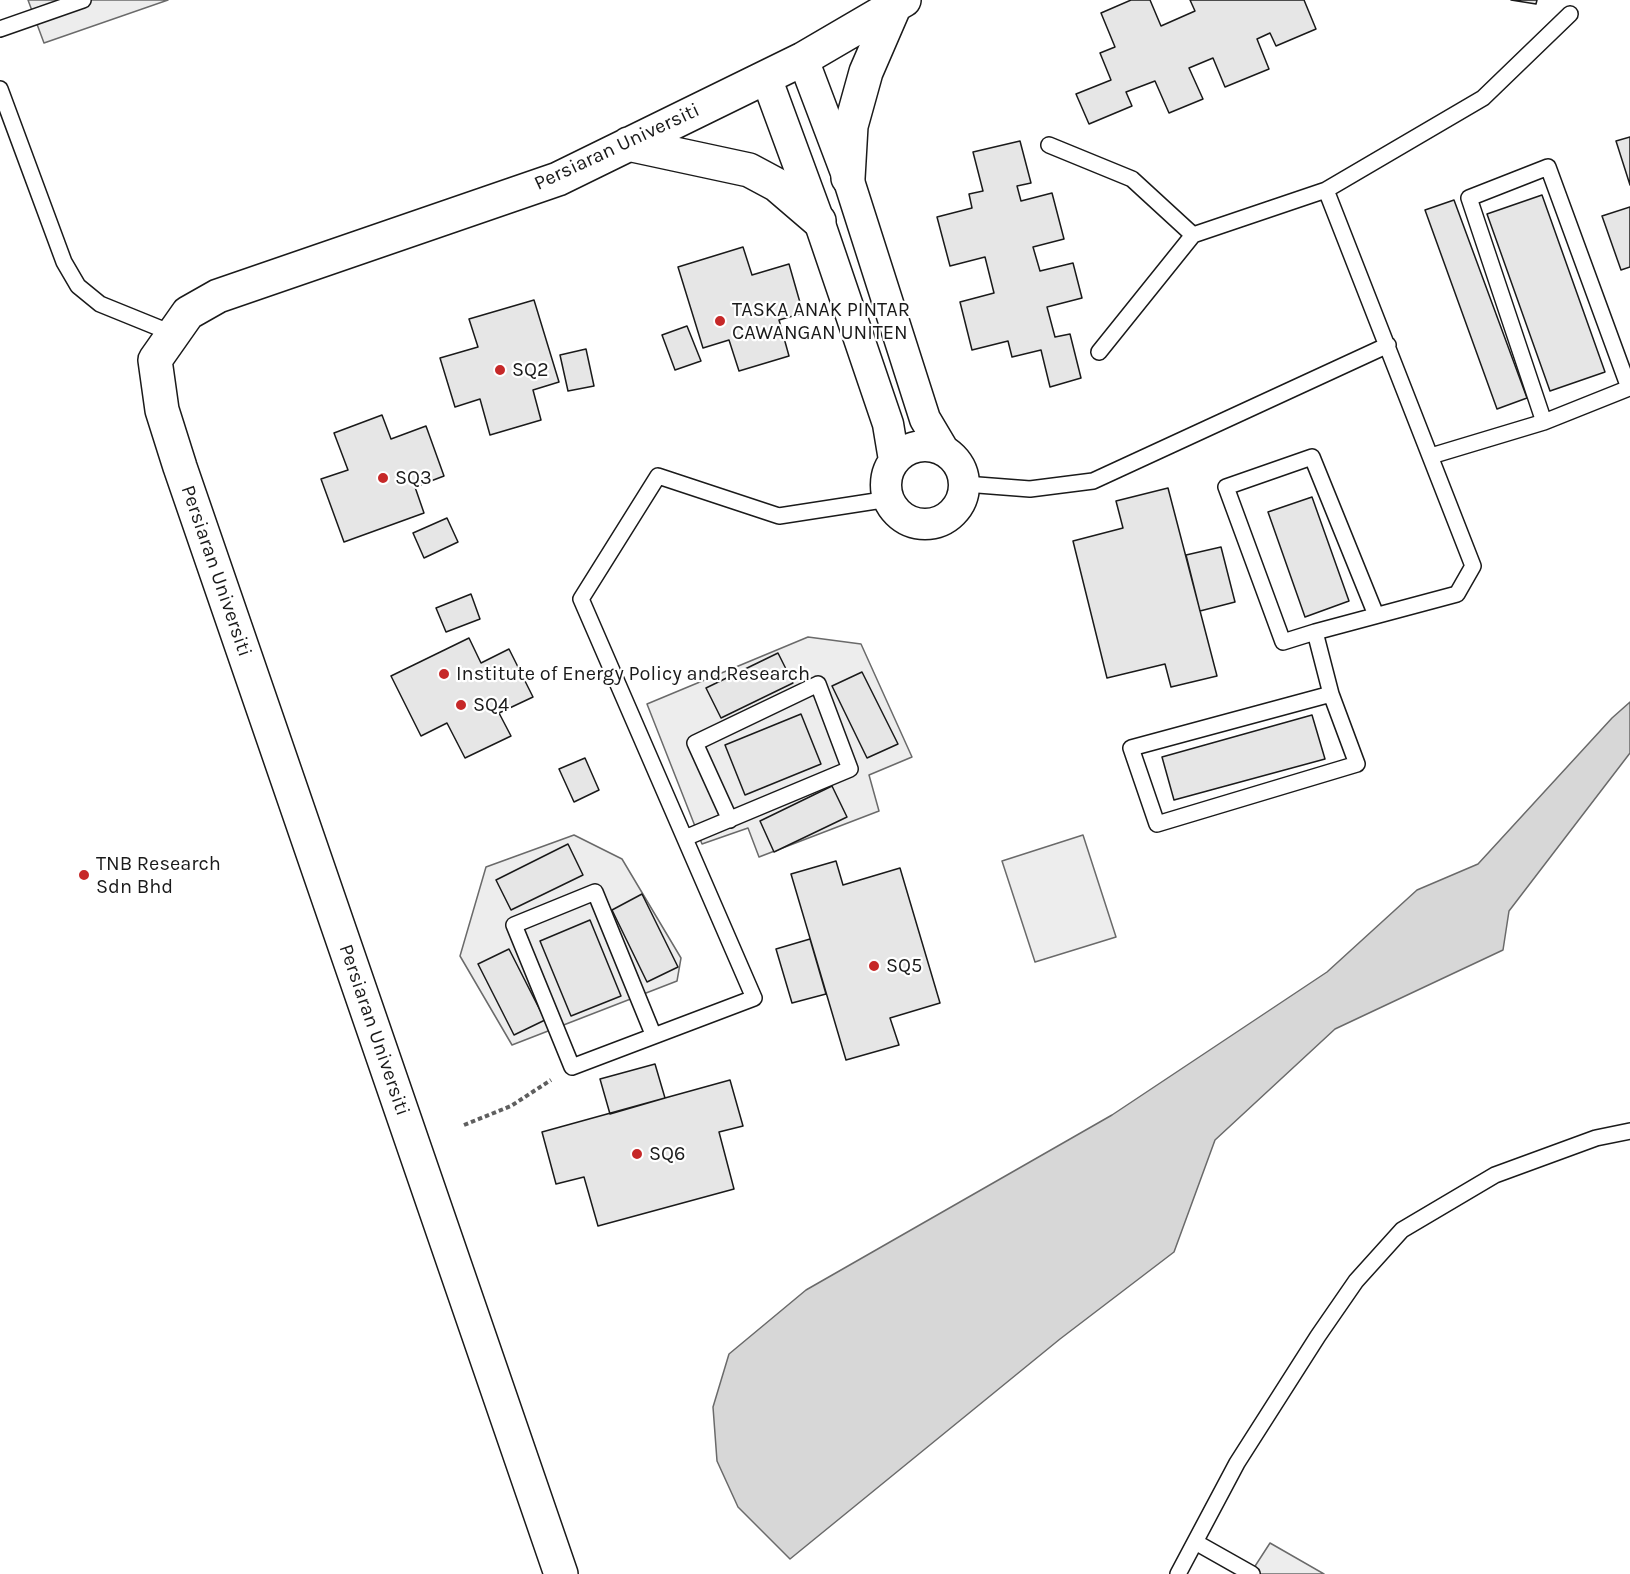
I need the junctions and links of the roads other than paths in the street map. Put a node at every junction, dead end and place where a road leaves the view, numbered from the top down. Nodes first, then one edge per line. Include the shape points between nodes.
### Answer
1 (83, 0) edge
2 (899, 3) edge
3 (1570, 14) dead end
4 (0, 29) edge
5 (803, 59) junction
6 (766, 76) junction
7 (0, 89) edge
8 (628, 144) junction
9 (1049, 145) dead end
10 (848, 178) junction
11 (1326, 190) junction
12 (819, 221) junction
13 (1193, 235) junction
14 (174, 334) junction
15 (1388, 345) junction
16 (1099, 352) dead end
17 (1544, 422) junction
18 (944, 451) junction
19 (1431, 456) junction
20 (894, 460) junction
21 (965, 484) junction
22 (889, 499) junction
23 (1376, 615) junction
24 (1315, 632) junction
25 (1331, 693) junction
26 (730, 820) junction
27 (685, 838) junction
28 (653, 1034) junction
29 (1630, 1131) edge
30 (1197, 1543) junction
31 (561, 1574) edge
32 (1178, 1574) edge
33 (1252, 1574) edge

1 - 4 lane
2 - 5 street, Persiaran Universiti
2 - 10 street via 866,72 851,126
3 - 11 lane via 1483,98
5 - 6 street, Persiaran Universiti
5 - 10 street
6 - 8 street, Persiaran Universiti
6 - 12 street
7 - 14 lane via 64,262 78,286 99,304
8 - 12 street via 749,170 777,185
8 - 14 street, Persiaran Universiti via 558,179 218,296 188,313
9 - 13 lane via 1132,179
10 - 18 street via 925,419
11 - 13 lane
11 - 15 lane
12 - 20 street via 888,424
13 - 16 lane
14 - 31 street, Persiaran Universiti via 155,360 162,410
15 - 19 lane
15 - 21 lane via 1093,481 1030,489
17 - 17 lane via 1469,198 1548,166 1629,388
17 - 19 lane
18 - 20 street via 931,446 917,447
18 - 21 street via 958,465
19 - 23 lane via 1473,566 1457,594
20 - 22 street via 886,486
21 - 22 street via 956,509 933,524 907,519
22 - 27 lane via 779,516 658,476 581,599
23 - 24 lane
23 - 24 lane via 1312,458 1226,487 1283,642
24 - 25 lane
25 - 25 lane via 1131,748 1157,824 1357,764
26 - 26 lane via 850,769 818,684 695,743
26 - 27 lane
27 - 28 lane via 754,998
28 - 28 lane via 572,1067 513,925 595,892
29 - 30 lane via 1596,1138 1495,1175 1402,1230 1356,1281 1318,1336 1237,1463
30 - 32 lane
30 - 33 lane

